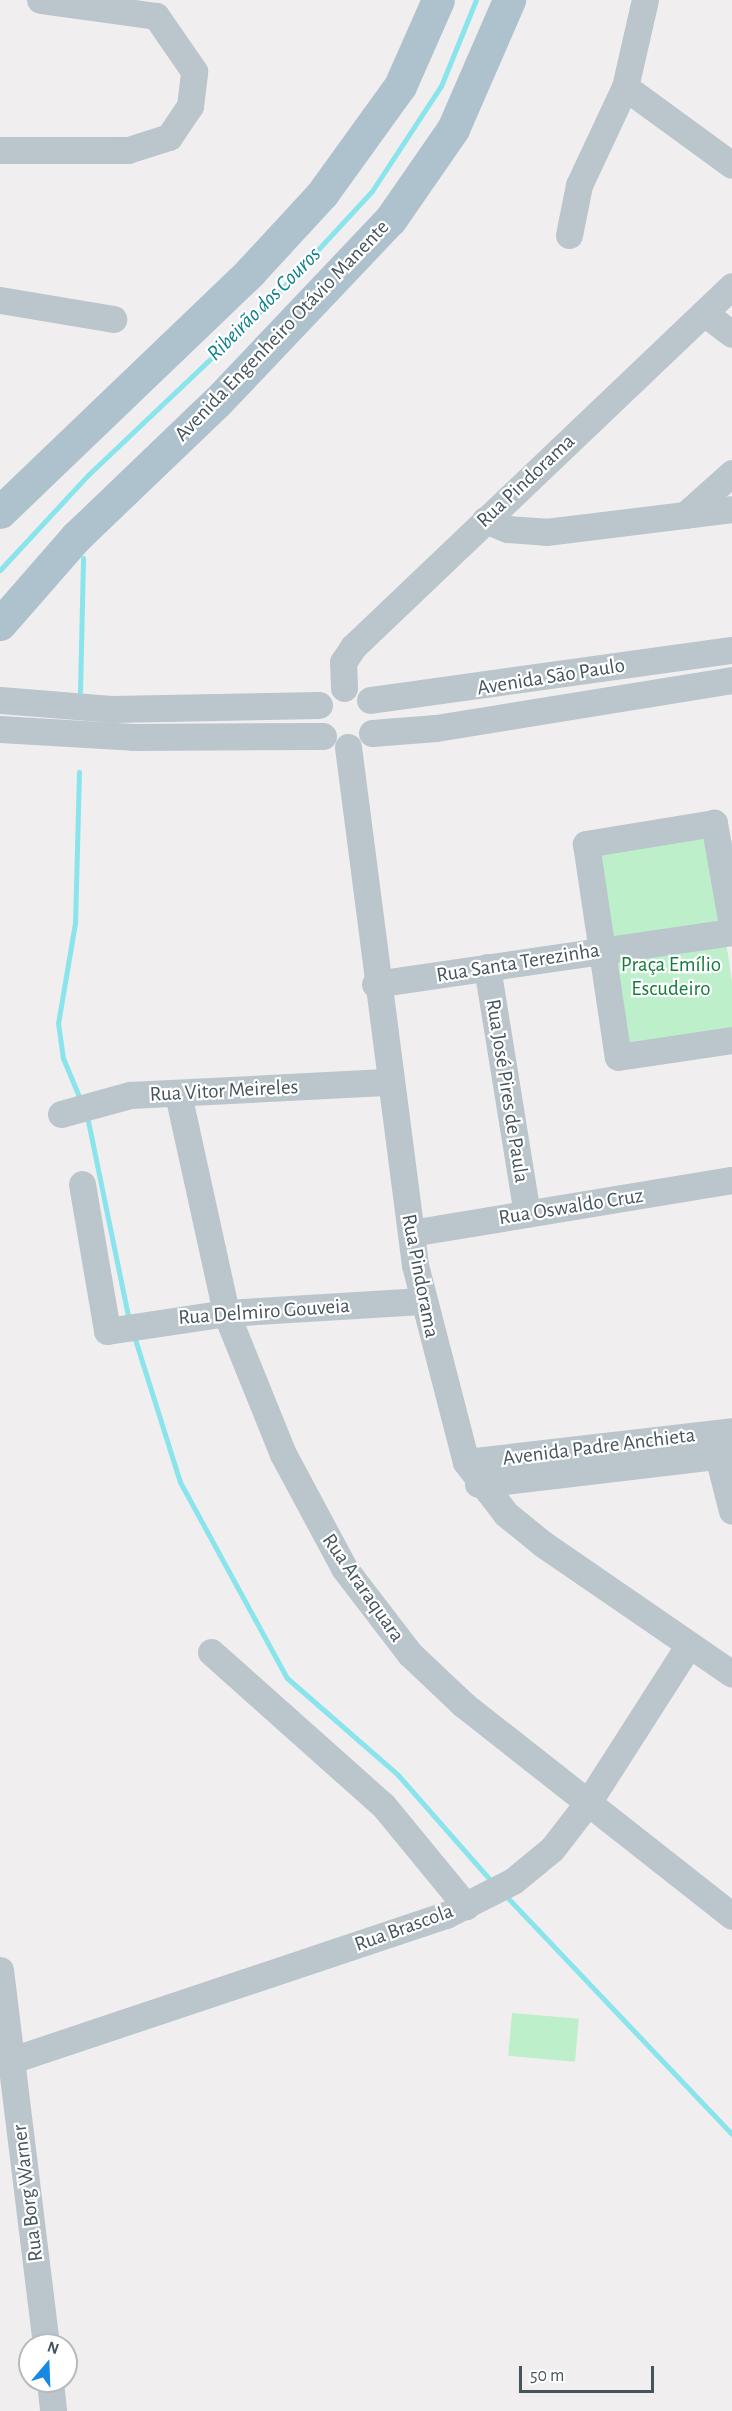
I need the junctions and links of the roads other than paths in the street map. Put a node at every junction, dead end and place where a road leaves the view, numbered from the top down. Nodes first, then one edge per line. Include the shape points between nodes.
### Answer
1 (40, 0) edge
2 (438, 0) edge
3 (508, 0) edge
4 (645, 0) edge
5 (625, 87) junction
6 (0, 150) edge
7 (732, 165) edge
8 (569, 235) dead end
9 (732, 286) edge
10 (0, 300) edge
11 (704, 313) junction
12 (113, 319) dead end
13 (732, 334) edge
14 (727, 478) edge
15 (724, 510) edge
16 (0, 512) edge
17 (685, 515) junction
18 (485, 520) junction
19 (0, 624) edge
20 (732, 650) edge
21 (634, 664) junction
22 (732, 680) edge
23 (344, 688) junction
24 (639, 693) junction
25 (0, 700) edge
26 (370, 700) junction
27 (319, 705) junction
28 (0, 729) edge
29 (372, 733) junction
30 (323, 736) junction
31 (348, 747) junction
32 (732, 925) edge
33 (732, 932) edge
34 (599, 950) junction
35 (487, 968) junction
36 (375, 984) junction
37 (732, 1040) edge
38 (390, 1082) junction
39 (177, 1094) junction
40 (75, 1108) dead end
41 (732, 1180) edge
42 (82, 1184) dead end
43 (526, 1214) junction
44 (411, 1233) junction
45 (422, 1301) junction
46 (226, 1313) junction
47 (723, 1444) edge
48 (472, 1473) junction
49 (732, 1511) edge
50 (688, 1646) junction
51 (211, 1652) dead end
52 (732, 1674) edge
53 (589, 1801) junction
54 (476, 1901) junction
55 (732, 1916) edge
56 (0, 1970) edge
57 (12, 2060) junction
58 (45, 2333) edge
59 (51, 2393) edge
60 (53, 2411) edge

1 - 6 street via 156,16 194,71 190,106 169,137 128,150
2 - 16 main road via 400,86 335,179 250,272
3 - 19 main road, Avenida Engenheiro Otávio Manente via 453,129 390,220 217,402 76,537
4 - 5 street
5 - 7 street
5 - 8 street via 579,185
9 - 11 street, Rua Pindorama
10 - 12 street
11 - 13 street
11 - 18 street, Rua Pindorama
14 - 15 street
14 - 17 street
15 - 17 street
17 - 18 street via 534,532
18 - 23 street, Rua Pindorama via 346,655
20 - 21 street, Avenida São Paulo
21 - 24 street
21 - 26 street, Avenida São Paulo
22 - 24 street, Avenida São Paulo
23 - 26 street
23 - 27 street
24 - 29 street, Avenida São Paulo via 436,728
25 - 27 street via 111,709
26 - 29 street via 376,719
27 - 30 street
28 - 30 street via 133,737
29 - 31 street
30 - 31 street
31 - 36 street, Rua Pindorama
32 - 34 street via 714,823 589,842
33 - 34 street, Rua Santa Terezinha
34 - 35 street, Rua Santa Terezinha
34 - 37 street via 618,1057
35 - 36 street, Rua Santa Terezinha
35 - 43 street, Rua José Pires de Paula
36 - 38 street, Rua Pindorama
38 - 39 street, Rua Vitor Meireles
38 - 44 street, Rua Pindorama
39 - 40 street, Rua Vitor Meireles
39 - 46 street, Rua Araraquara
41 - 43 street, Rua Oswaldo Cruz
42 - 46 street, Rua Delmiro Gouveia via 112,1329
43 - 44 street, Rua Oswaldo Cruz
44 - 45 street, Rua Pindorama
45 - 46 street, Rua Delmiro Gouveia
45 - 48 street, Rua Pindorama
46 - 53 street, Rua Araraquara via 283,1454 344,1568 410,1654
47 - 48 street, Avenida Padre Anchieta
47 - 49 street
48 - 50 street via 543,1545
50 - 52 street
50 - 53 street, Rua Brascola
51 - 54 street via 383,1805
53 - 54 street, Rua Brascola via 552,1849 513,1881
53 - 55 street, Rua Araraquara
54 - 57 street, Rua Brascola
56 - 57 street, Rua Borg Warner
57 - 58 street, Rua Borg Warner
59 - 60 street

